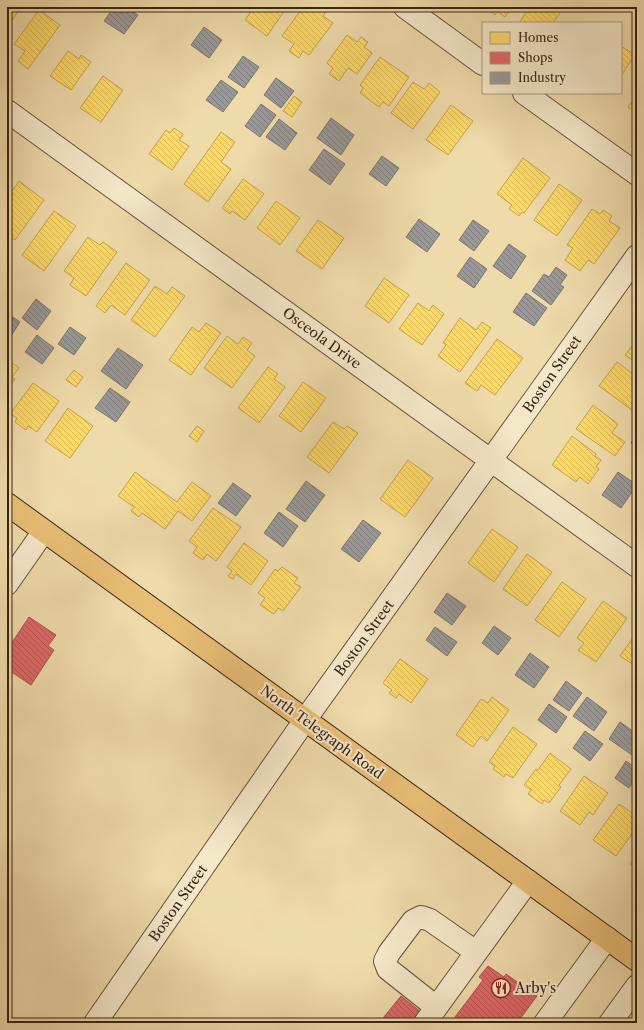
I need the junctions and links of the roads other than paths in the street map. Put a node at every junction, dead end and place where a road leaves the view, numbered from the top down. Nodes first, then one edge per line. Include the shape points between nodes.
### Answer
1 (404, 7) edge
2 (482, 63) edge
3 (525, 94) edge
4 (7, 111) edge
5 (637, 174) edge
6 (637, 256) edge
7 (491, 460) junction
8 (7, 504) edge
9 (44, 531) junction
10 (637, 566) edge
11 (7, 584) edge
12 (305, 720) junction
13 (528, 881) junction
14 (607, 938) junction
15 (476, 952) junction
16 (637, 960) edge
17 (637, 986) edge
18 (430, 1015) edge
19 (95, 1023) edge
20 (545, 1023) edge
21 (610, 1023) edge

1 - 2 street
3 - 5 street
4 - 7 street, Osceola Drive
6 - 7 street, Boston Street
7 - 10 street, Osceola Drive
7 - 12 street, Boston Street
8 - 9 main road, North Telegraph Road
9 - 11 street
9 - 12 main road, North Telegraph Road
12 - 13 main road, North Telegraph Road
12 - 19 street, Boston Street
13 - 14 main road, North Telegraph Road
13 - 15 street
14 - 16 main road, North Telegraph Road
14 - 20 street
15 - 18 street
15 - 18 street via 430,920 421,918 413,921 389,953 385,961 388,969
17 - 21 street

